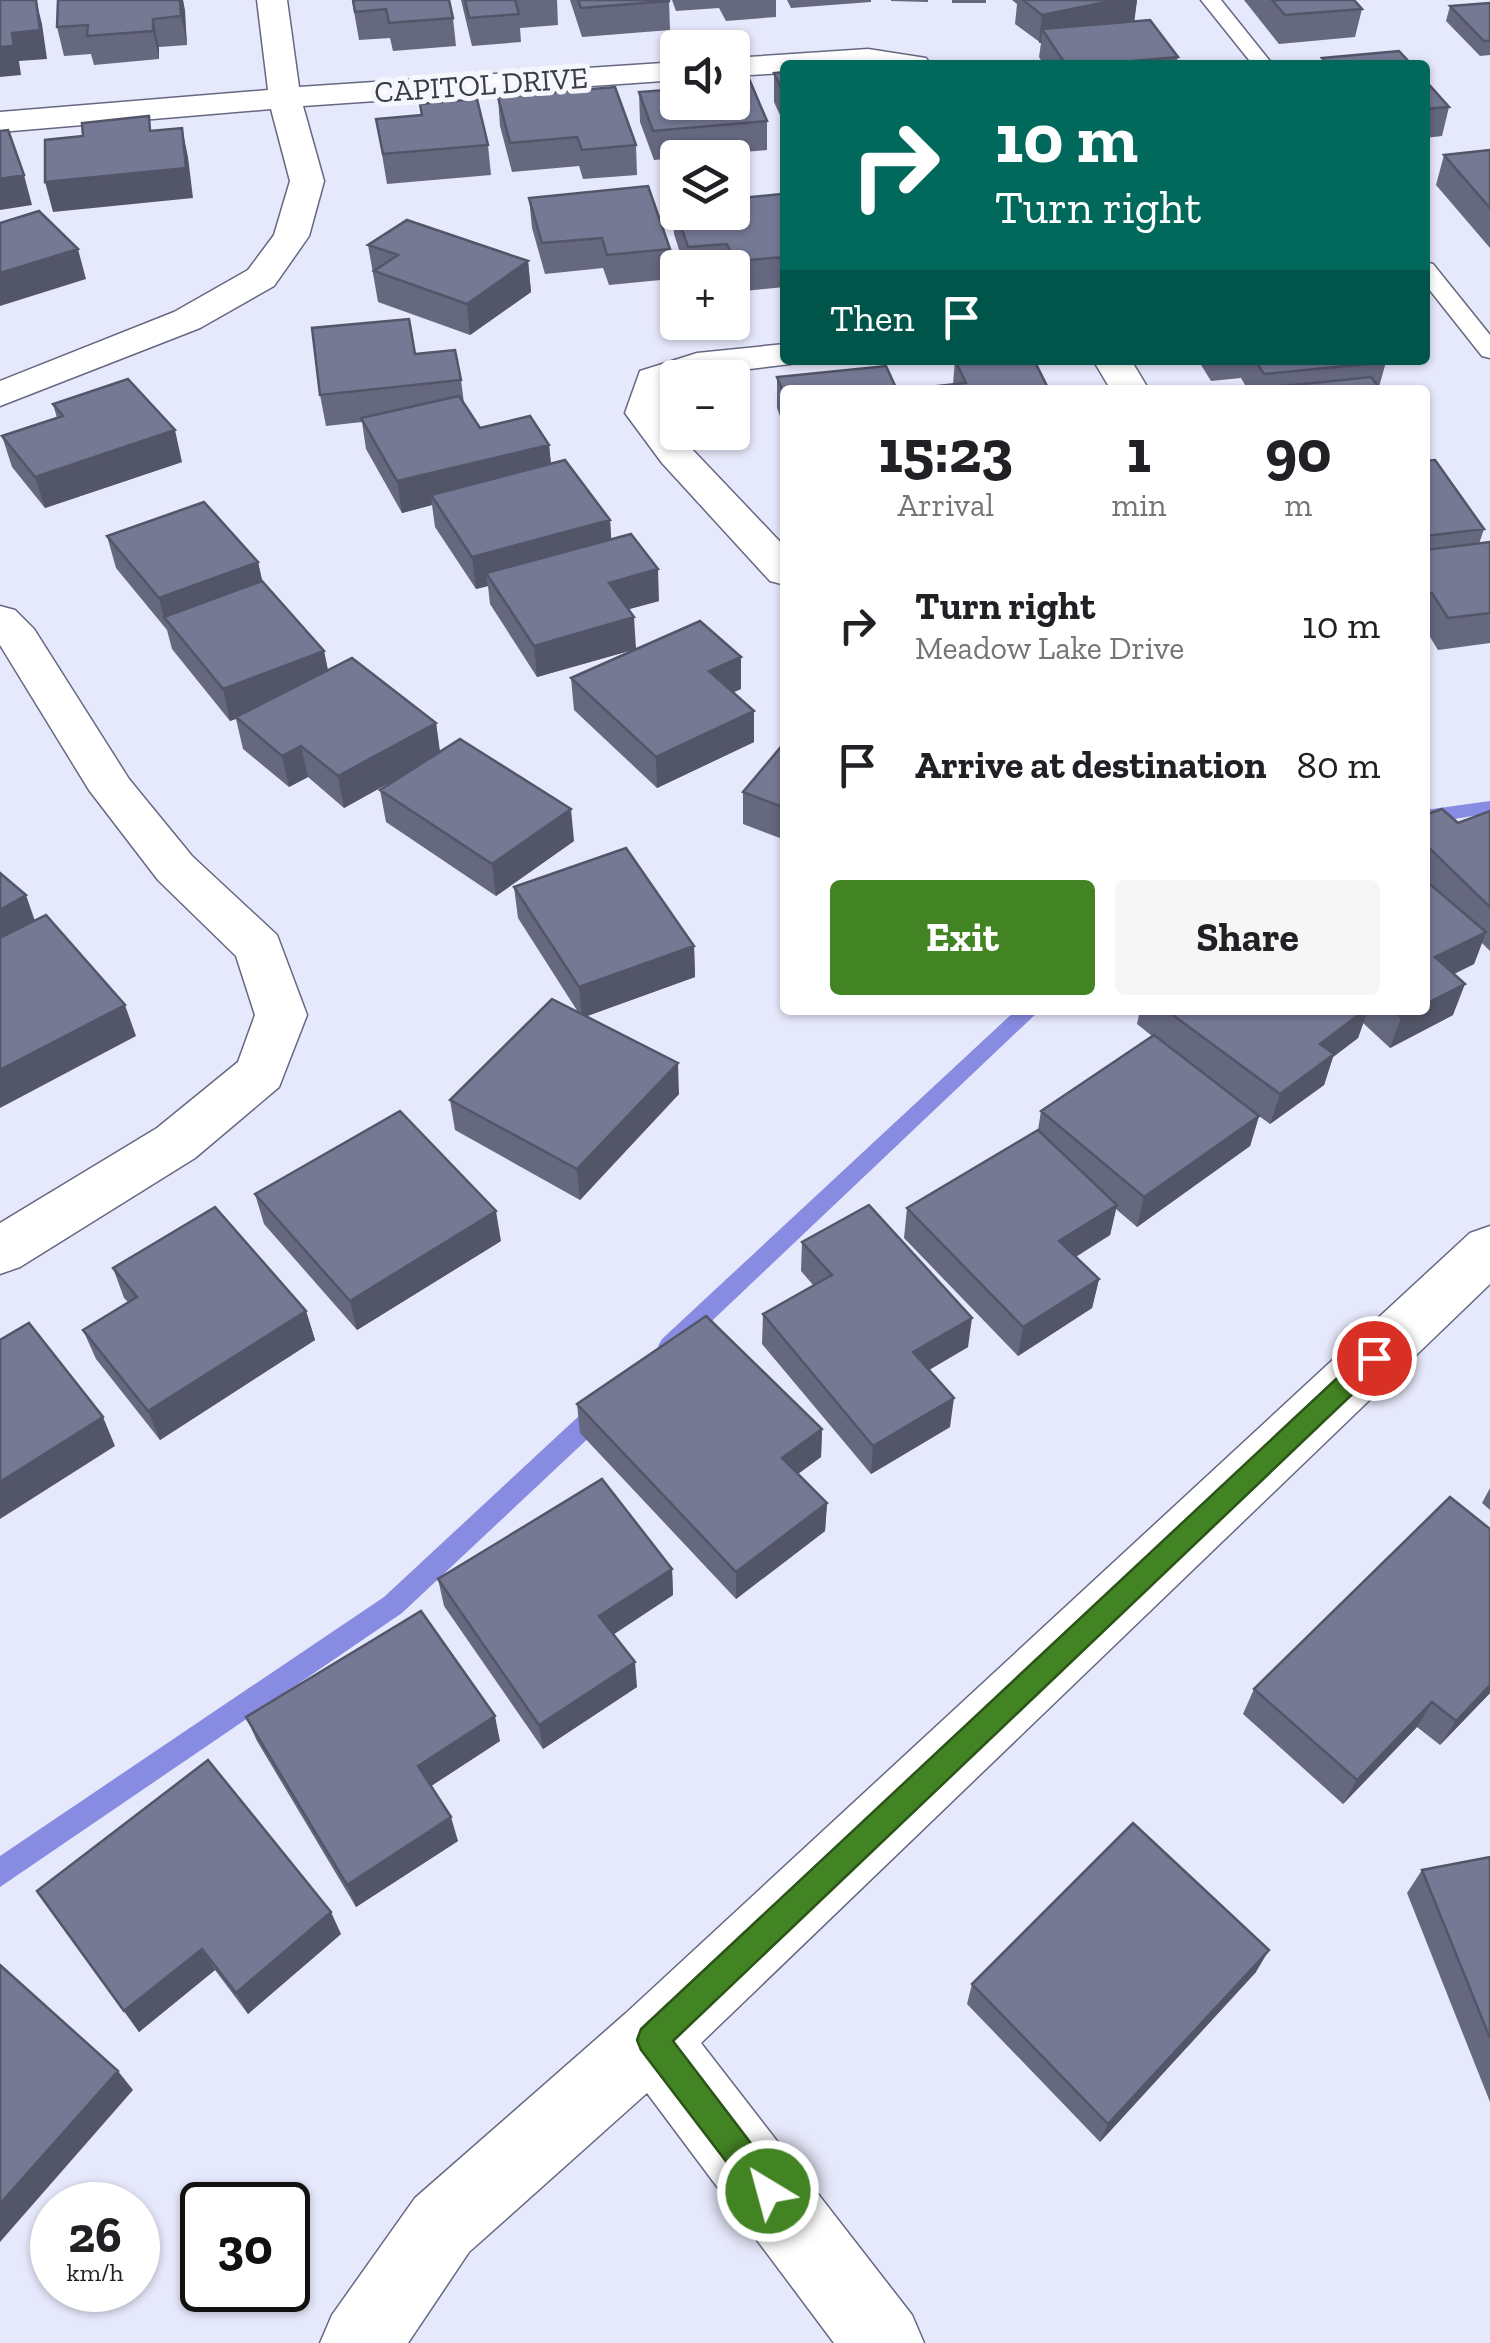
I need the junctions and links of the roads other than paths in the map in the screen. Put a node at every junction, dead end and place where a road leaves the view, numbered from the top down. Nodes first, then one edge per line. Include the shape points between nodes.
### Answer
1 (272, 0) edge
2 (1211, 0) edge
3 (838, 60) edge
4 (881, 60) edge
5 (1259, 60) edge
6 (780, 64) edge
7 (750, 66) edge
8 (660, 72) edge
9 (285, 99) junction
10 (0, 122) edge
11 (1430, 275) edge
12 (1490, 351) edge
13 (780, 356) edge
14 (0, 394) edge
15 (780, 567) edge
16 (0, 619) edge
17 (1490, 1249) edge
18 (0, 1252) edge
19 (652, 2040) junction
20 (360, 2343) edge
21 (884, 2343) edge

1 - 9 street
2 - 5 lane
3 - 4 street
6 - 7 street
8 - 9 street, CAPITOL DRIVE
9 - 10 street, CAPITOL DRIVE
9 - 14 street via 307,182 291,236 261,278 187,320
11 - 12 lane
13 - 15 street via 697,364 652,378 644,413
16 - 18 street via 112,790 175,868 260,948 280,1015 260,1073 176,1143
17 - 19 street
19 - 20 street via 442,2225
19 - 21 street

